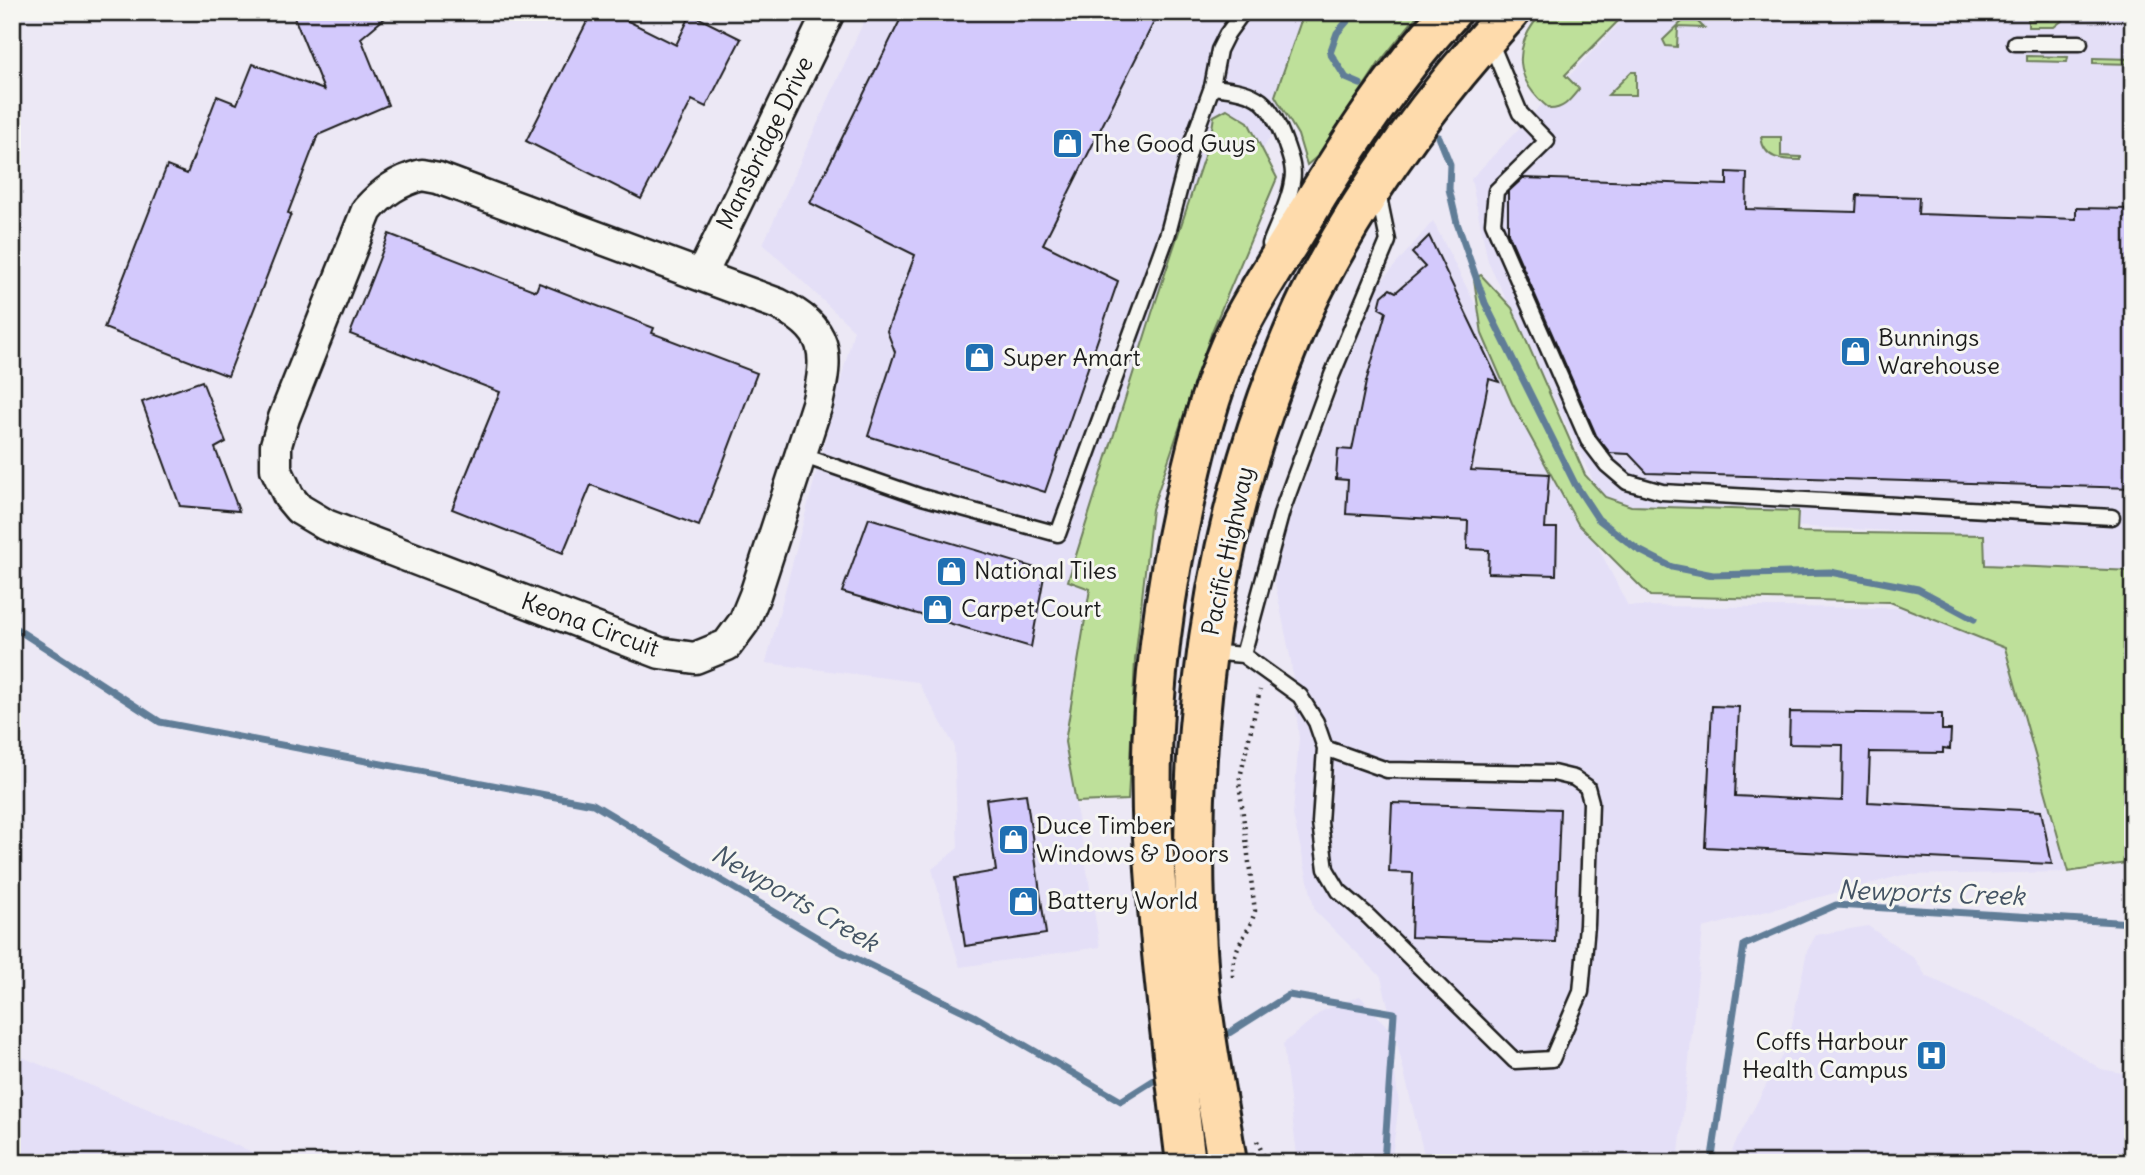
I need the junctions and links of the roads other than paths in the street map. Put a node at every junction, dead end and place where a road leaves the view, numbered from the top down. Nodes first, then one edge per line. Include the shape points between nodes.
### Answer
1 (829, 12) edge
2 (1243, 12) edge
3 (1451, 12) edge
4 (1499, 24) edge
5 (2015, 43) dead end
6 (2080, 43) dead end
7 (1212, 87) junction
8 (1376, 181) junction
9 (702, 274) junction
10 (1237, 331) junction
11 (801, 455) junction
12 (2112, 517) dead end
13 (1225, 653) junction
14 (1325, 748) junction
15 (1188, 1028) junction
16 (1186, 1163) edge
17 (1227, 1163) edge

1 - 9 street, Mansbridge Drive
2 - 7 lane via 1219,50
3 - 10 highway, Pacific Highway via 1363,124
4 - 8 highway, Pacific Highway
4 - 12 lane via 1520,113 1547,141 1496,191 1493,223 1588,440 1606,465 1627,482 1662,492
5 - 6 lane
7 - 10 lane via 1240,90 1267,105 1292,163 1292,183
7 - 11 lane via 1168,233 1058,534 922,497
8 - 13 lane via 1388,241
8 - 13 highway, Pacific Highway via 1315,285 1261,418 1229,525 1213,604
9 - 11 street, Keona Circuit via 795,312 814,329 825,371
9 - 11 street, Keona Circuit via 438,178 405,179 381,194 367,210 284,418 276,445 276,469 289,497 299,509 326,525 660,653 695,658 727,645 744,622
10 - 15 highway, Pacific Highway via 1192,465 1176,538 1155,718 1153,837
13 - 14 lane via 1300,696
13 - 15 highway, Pacific Highway via 1195,785 1199,981
14 - 14 lane via 1387,770 1553,773 1587,787 1591,802 1581,992 1552,1059 1515,1061 1339,891 1326,869 1320,823
15 - 16 highway, Pacific Highway via 1179,1100
15 - 17 highway, Pacific Highway via 1216,1089

